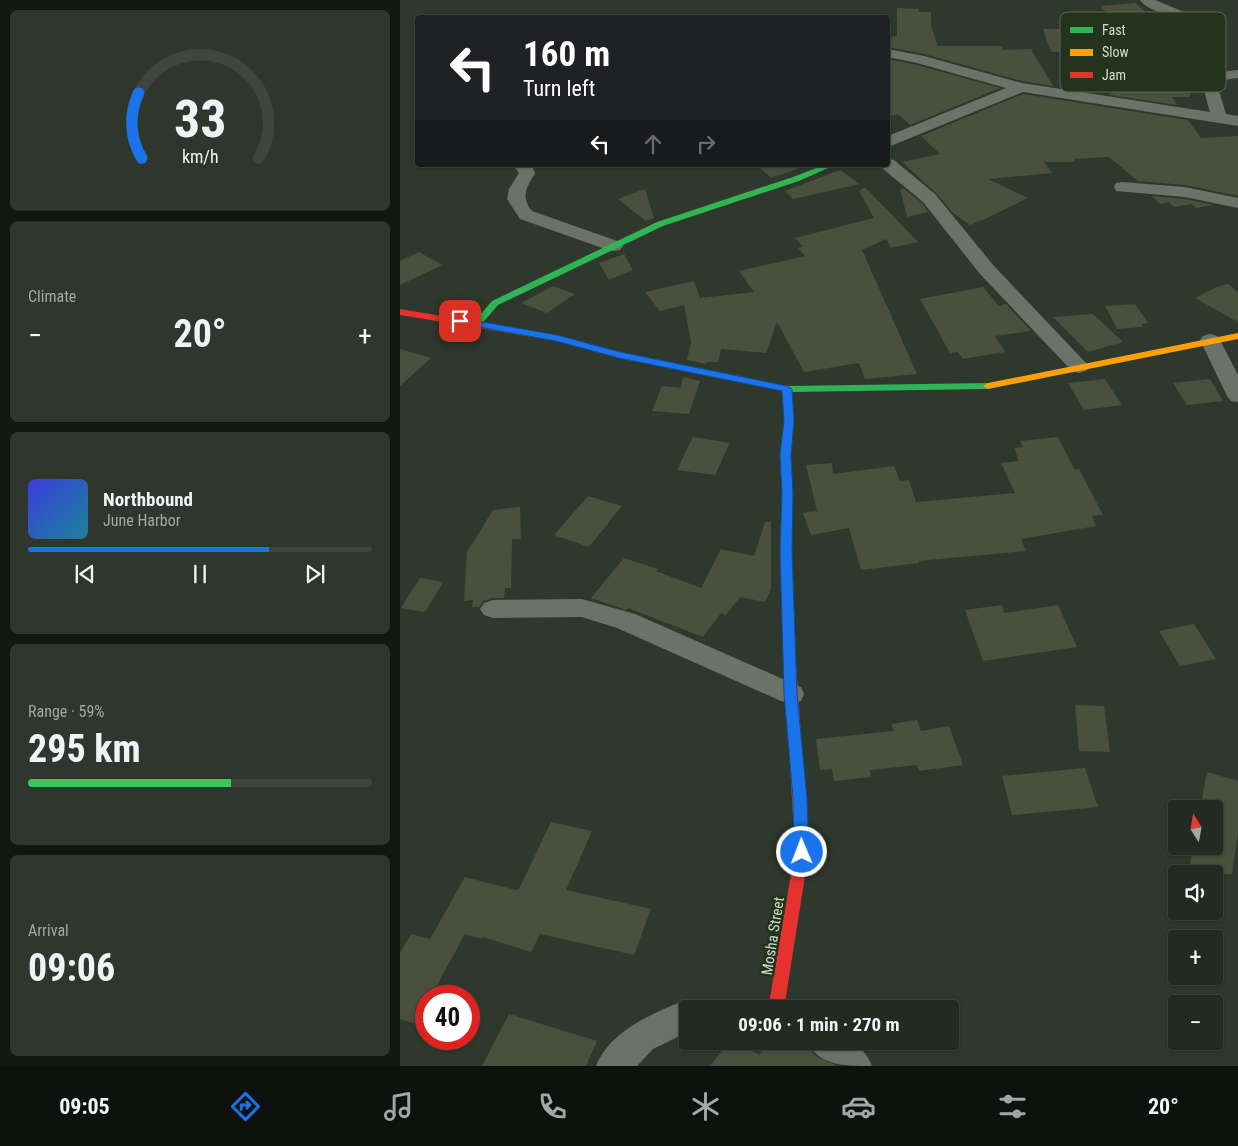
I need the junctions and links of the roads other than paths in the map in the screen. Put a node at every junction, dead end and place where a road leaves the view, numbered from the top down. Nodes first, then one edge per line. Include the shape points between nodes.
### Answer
1 (1147, 0) edge
2 (1171, 12) edge
3 (890, 53) edge
4 (1021, 88) junction
5 (1211, 92) edge
6 (1219, 117) junction
7 (1238, 122) edge
8 (890, 141) edge
9 (890, 166) edge
10 (526, 167) edge
11 (826, 167) edge
12 (1122, 188) dead end
13 (1238, 203) edge
14 (614, 246) junction
15 (400, 312) edge
16 (477, 324) junction
17 (1238, 336) edge
18 (1210, 340) junction
19 (1078, 367) junction
20 (787, 389) junction
21 (1238, 396) edge
22 (493, 608) dead end
23 (791, 694) junction
24 (777, 1000) edge
25 (679, 1019) edge
26 (835, 1050) edge
27 (613, 1066) edge
28 (855, 1066) edge

1 - 2 street
3 - 4 street
4 - 6 street
4 - 8 street
5 - 6 street
6 - 7 street
9 - 19 street via 929,198 987,270
10 - 14 street via 527,173 516,192 517,205 526,214
11 - 14 street via 660,224
12 - 13 street via 1186,192
14 - 16 street via 494,303
15 - 16 street
16 - 20 street via 557,338 619,355
17 - 18 street
18 - 19 street
18 - 21 street
19 - 20 street via 987,386
20 - 23 street, Mosha Street via 786,552
22 - 23 street via 582,608 626,621
23 - 24 street, Mosha Street via 802,852
25 - 27 street via 641,1038
26 - 28 street

